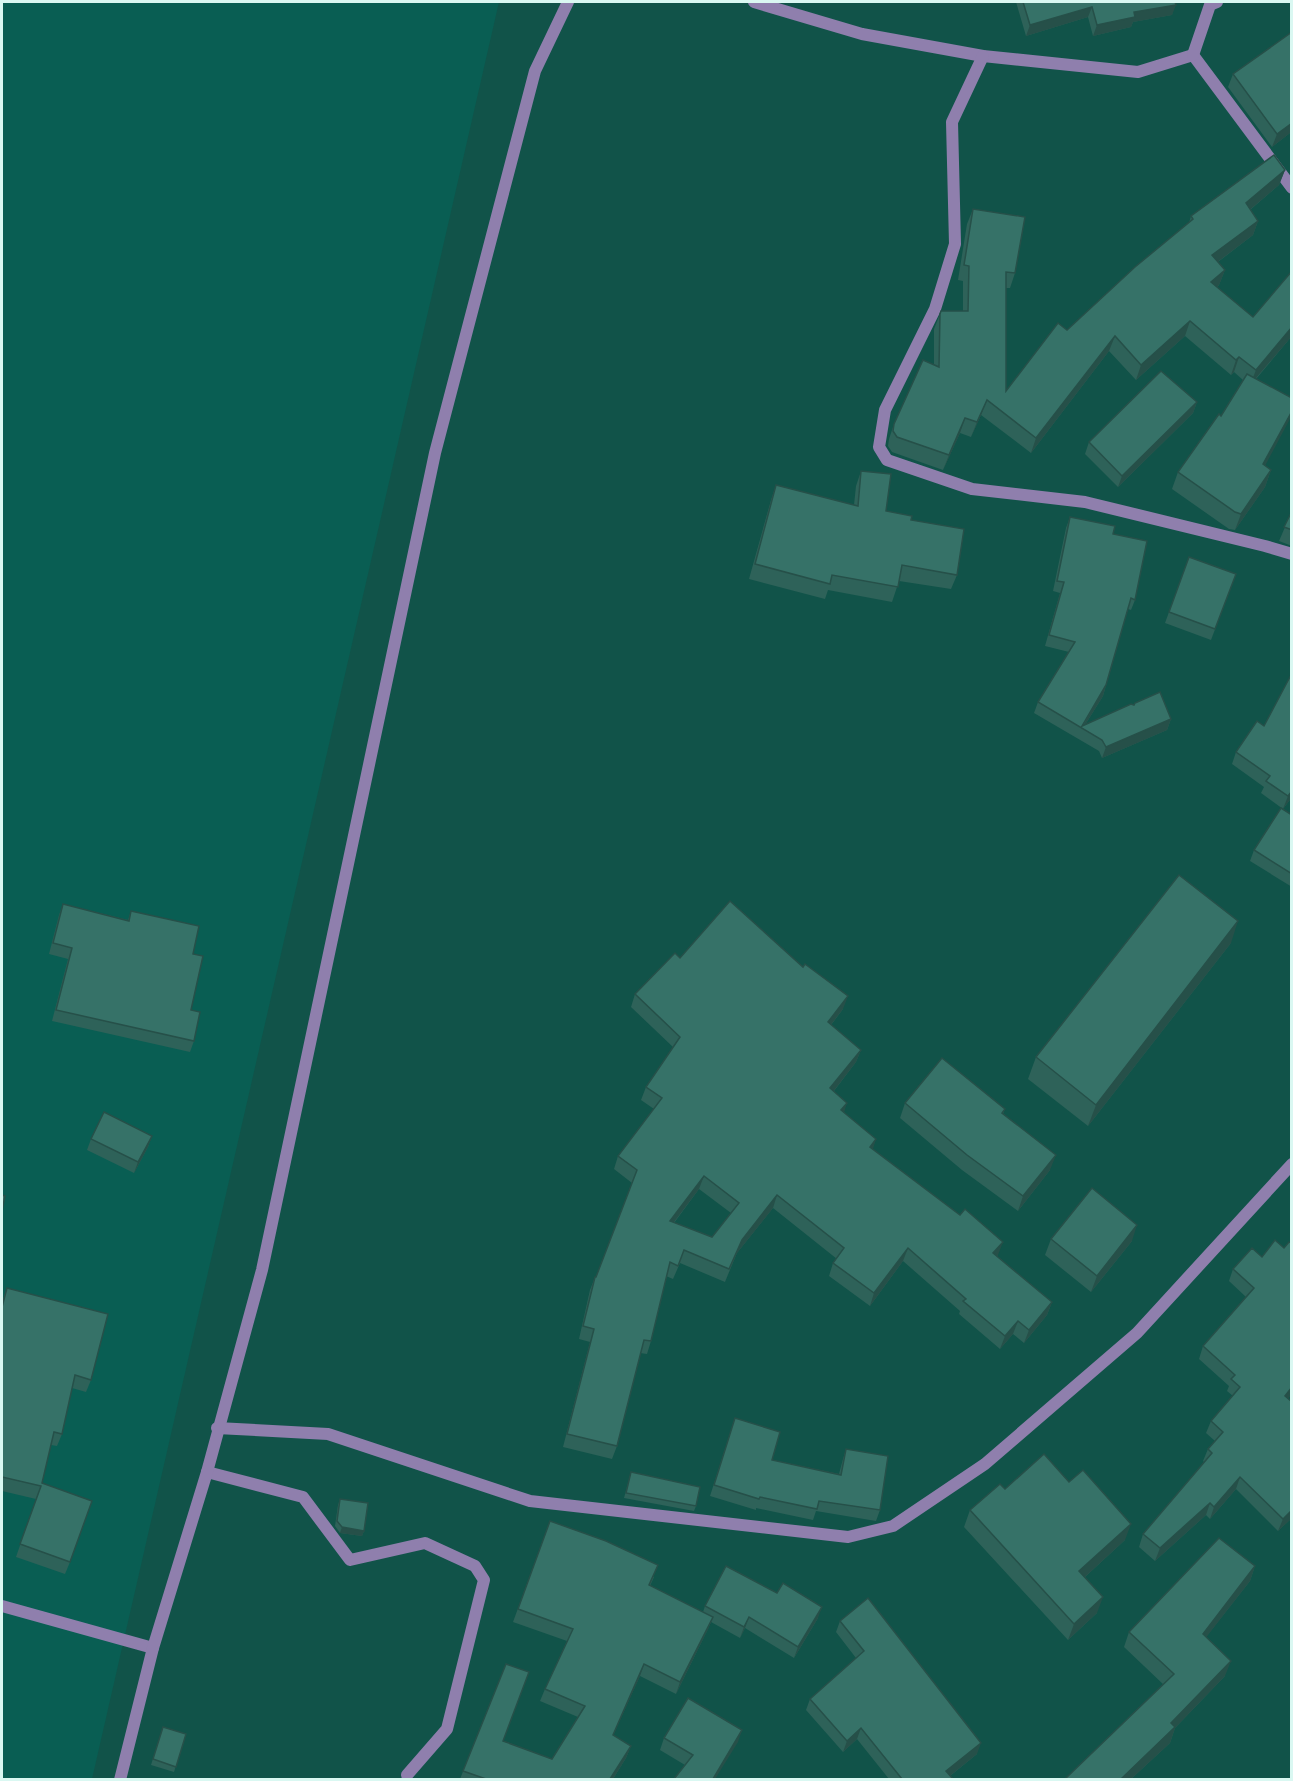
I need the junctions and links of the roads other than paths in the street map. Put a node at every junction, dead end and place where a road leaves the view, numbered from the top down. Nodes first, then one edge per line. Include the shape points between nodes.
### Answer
1 (568, 2) edge
2 (754, 2) edge
3 (1212, 3) edge
4 (1193, 55) junction
5 (983, 56) junction
6 (1292, 188) edge
7 (1292, 554) edge
8 (1292, 1164) edge
9 (218, 1428) junction
10 (207, 1472) junction
11 (2, 1606) edge
12 (153, 1648) junction
13 (407, 1775) dead end
14 (120, 1779) edge

1 - 9 street via 535,72 435,453 262,1270
2 - 5 street via 862,34
3 - 4 street
4 - 5 street via 1138,72
4 - 6 street
5 - 7 street via 952,122 955,244 935,309 885,410 879,447 887,460 972,489 1085,502
8 - 9 street via 1137,1333 994,1456 893,1526 848,1537 530,1501 328,1434
9 - 10 street
10 - 12 street
10 - 13 street via 303,1497 350,1560 425,1543 475,1566 483,1580 447,1729
11 - 12 street
12 - 14 street

